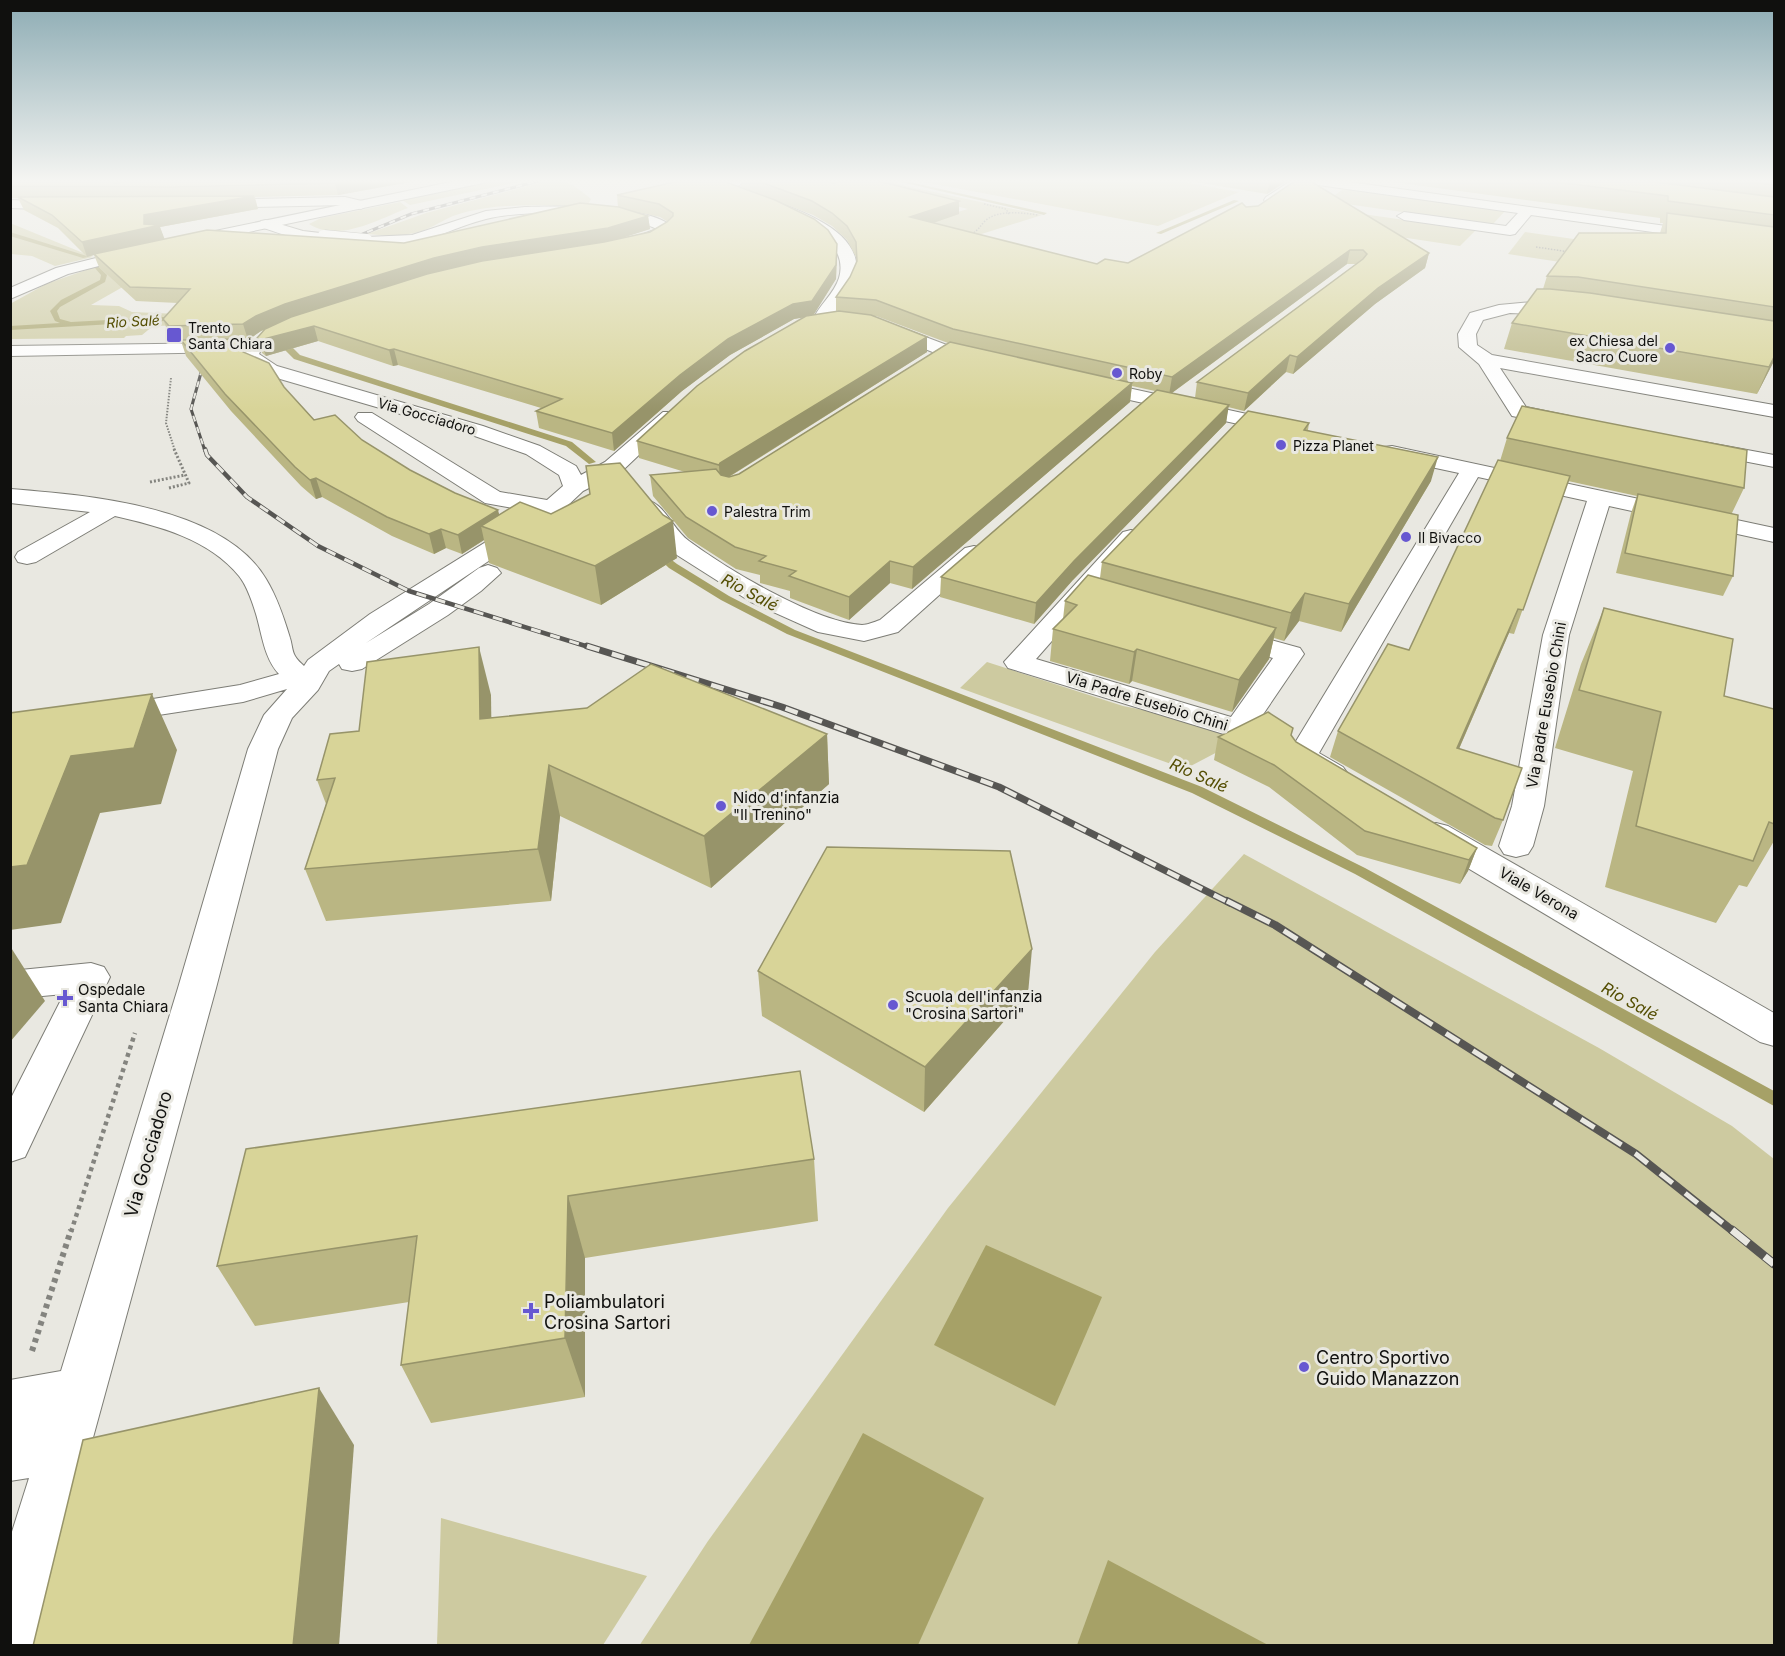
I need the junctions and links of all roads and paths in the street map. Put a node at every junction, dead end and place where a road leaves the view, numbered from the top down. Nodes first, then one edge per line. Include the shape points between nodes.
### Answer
1 (117, 256) edge
2 (845, 256) edge
3 (10, 294) edge
4 (1583, 312) edge
5 (10, 351) edge
6 (1486, 360) junction
7 (999, 365) edge
8 (171, 372) dead end
9 (1064, 380) edge
10 (1189, 391) dead end
11 (1160, 402) junction
12 (683, 404) edge
13 (1774, 411) edge
14 (365, 417) dead end
15 (1128, 418) edge
16 (1243, 420) junction
17 (1577, 423) edge
18 (1300, 432) edge
19 (1224, 439) edge
20 (1682, 444) edge
21 (1369, 447) edge
22 (1774, 461) edge
23 (1472, 469) junction
24 (604, 472) junction
25 (575, 487) junction
26 (160, 490) dead end
27 (10, 496) edge
28 (1600, 497) junction
29 (98, 506) junction
30 (547, 514) junction
31 (1145, 523) edge
32 (1774, 535) edge
33 (988, 541) edge
34 (19, 554) edge
35 (1201, 628) edge
36 (305, 680) junction
37 (91, 716) edge
38 (1364, 792) edge
39 (1406, 816) edge
40 (1516, 846) dead end
41 (10, 985) edge
42 (136, 1031) dead end
43 (1774, 1031) edge
44 (10, 1144) edge
45 (79, 1393) junction
46 (12, 1422) edge
47 (65, 1446) junction
48 (10, 1635) edge

1 - 3 street via 83,264
2 - 7 street via 849,266 847,279 824,312 811,323 858,321 938,356
4 - 6 street via 1512,307 1476,316 1467,334 1468,347
5 - 25 street, Via Gocciadoro via 259,343 250,354 270,370 533,450 568,471
6 - 13 street
6 - 17 street via 1519,412
8 - 26 path via 166,423 189,483
9 - 11 street
10 - 11 street
11 - 15 street
11 - 16 street
12 - 24 street
14 - 30 street, Via Gocciadoro via 493,498
16 - 18 street
16 - 19 street
20 - 22 street
21 - 23 street
23 - 28 street
23 - 38 street via 1302,756
24 - 25 street
24 - 33 street via 632,488 678,545 760,597 827,626 864,633 890,626
25 - 30 street, Via Gocciadoro
27 - 29 street
28 - 32 street
28 - 40 street, Via padre Eusebio Chini via 1556,635 1528,806
29 - 34 street
29 - 36 street via 165,520 208,540 249,570 263,594 282,659
30 - 36 street, Via Gocciadoro via 525,543 471,588 416,626 343,669
31 - 35 street, Via Padre Eusebio Chini via 1090,597 1018,662 1238,729 1290,654
36 - 37 street
36 - 45 street, Via Gocciadoro via 279,715 263,750
39 - 43 street, Viale Verona
41 - 44 street via 91,977
42 - 46 path
45 - 46 street
45 - 47 street, Via Gocciadoro
46 - 47 street
47 - 48 street, Via Gocciadoro

